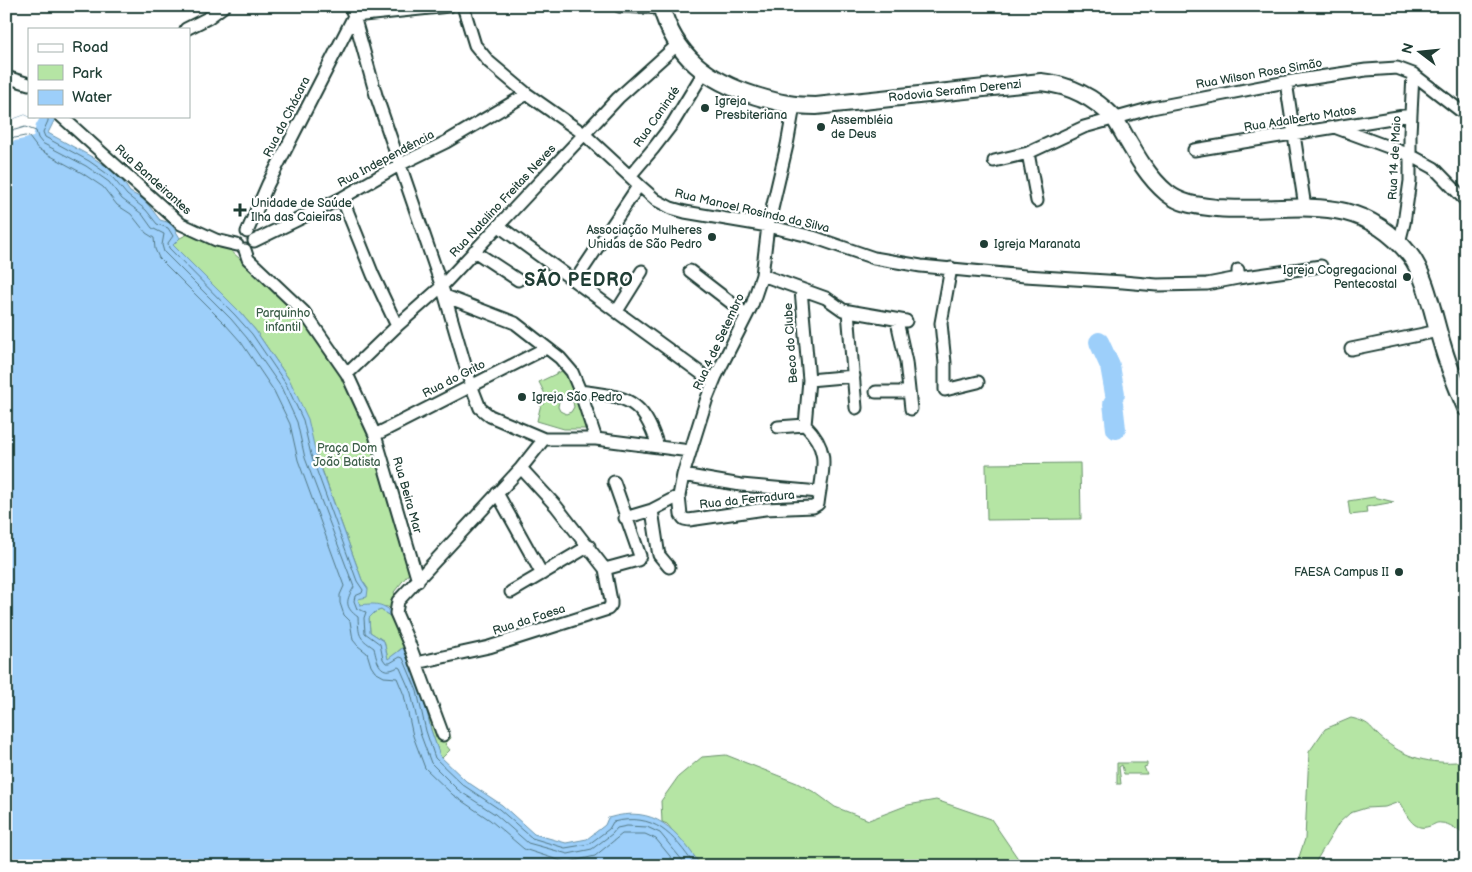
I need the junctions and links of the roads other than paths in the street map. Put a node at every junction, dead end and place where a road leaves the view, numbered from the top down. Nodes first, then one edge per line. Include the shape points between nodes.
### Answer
1 (224, 6) edge
2 (448, 6) edge
3 (463, 6) edge
4 (619, 6) edge
5 (661, 7) edge
6 (352, 11) edge
7 (188, 28) edge
8 (677, 45) junction
9 (704, 72) junction
10 (1412, 73) junction
11 (6, 77) edge
12 (1286, 82) junction
13 (28, 84) edge
14 (527, 94) junction
15 (794, 106) junction
16 (1410, 114) junction
17 (1466, 115) edge
18 (63, 118) edge
19 (1115, 119) junction
20 (1337, 128) junction
21 (1295, 133) junction
22 (584, 134) junction
23 (1194, 150) dead end
24 (1028, 153) junction
25 (1410, 155) junction
26 (994, 160) dead end
27 (399, 164) junction
28 (630, 176) junction
29 (639, 185) junction
30 (342, 198) junction
31 (1037, 201) dead end
32 (1466, 201) edge
33 (1297, 208) junction
34 (499, 226) junction
35 (768, 226) junction
36 (251, 237) junction
37 (1399, 243) junction
38 (241, 248) junction
39 (474, 251) junction
40 (1321, 266) dead end
41 (951, 268) junction
42 (642, 270) dead end
43 (690, 271) dead end
44 (762, 275) junction
45 (518, 280) dead end
46 (575, 280) junction
47 (801, 290) junction
48 (443, 291) junction
49 (617, 311) junction
50 (848, 311) junction
51 (747, 315) junction
52 (397, 326) junction
53 (1438, 331) junction
54 (546, 348) junction
55 (1351, 350) dead end
56 (347, 374) junction
57 (854, 376) junction
58 (809, 380) junction
59 (1460, 380) edge
60 (713, 382) junction
61 (978, 382) dead end
62 (471, 386) junction
63 (580, 391) junction
64 (876, 392) dead end
65 (908, 392) junction
66 (856, 408) dead end
67 (1466, 408) edge
68 (911, 410) dead end
69 (805, 425) junction
70 (778, 427) dead end
71 (375, 434) junction
72 (544, 439) junction
73 (596, 439) junction
74 (658, 446) junction
75 (692, 446) junction
76 (521, 468) junction
77 (683, 475) junction
78 (614, 482) dead end
79 (818, 492) junction
80 (497, 493) junction
81 (679, 496) junction
82 (652, 510) junction
83 (681, 515) joint
84 (626, 518) junction
85 (589, 546) junction
86 (669, 567) dead end
87 (605, 569) junction
88 (542, 574) junction
89 (418, 581) junction
90 (511, 592) dead end
91 (416, 663) junction
92 (443, 735) dead end

1 - 7 street
2 - 6 street
3 - 14 street, Rua Manoel Rosindo da Silva via 481,54
4 - 5 street
5 - 8 main road, Rodovia Serafim Derenzi
6 - 27 street
6 - 36 street, Rua da Chácara via 268,184
8 - 9 main road, Rodovia Serafim Derenzi
8 - 22 street, Rua Natalino Freitas Neves via 618,98
9 - 15 main road, Rodovia Serafim Derenzi via 740,90
9 - 28 street, Rua Canindé via 673,123
10 - 12 street, Rua Wilson Rosa Simão via 1397,68 1366,70
10 - 16 street, Rua 14 de Maio
10 - 17 street
11 - 13 street
12 - 19 street, Rua Wilson Rosa Simão via 1152,108
12 - 21 street
14 - 22 street, Rua Manoel Rosindo da Silva
14 - 27 street, Rua Independência via 446,142
15 - 19 main road, Rodovia Serafim Derenzi via 843,104 1042,82 1082,94
15 - 35 street, Rua 4 de Setembro
16 - 20 street, Rua Adalberto Matos
16 - 25 street, Rua 14 de Maio
18 - 38 street, Rua Bandeirantes via 181,224
19 - 24 street, Rua Wilson Rosa Simão via 1075,131
19 - 33 main road, Rodovia Serafim Derenzi via 1148,173 1175,198 1195,206 1240,210
20 - 21 street, Rua Adalberto Matos
20 - 25 street
21 - 23 street, Rua Adalberto Matos
21 - 33 street
22 - 28 street, Rua Manoel Rosindo da Silva
22 - 34 street, Rua Natalino Freitas Neves
24 - 26 street, Rua Wilson Rosa Simão
24 - 31 street
25 - 32 street via 1434,168
25 - 37 street, Rua 14 de Maio via 1409,189
27 - 30 street, Rua Independência
27 - 48 street
28 - 29 street, Rua Manoel Rosindo da Silva
29 - 35 street, Rua Manoel Rosindo da Silva via 671,208
29 - 46 street
30 - 36 street, Rua Independência
30 - 52 street
33 - 37 main road via 1325,208 1355,214 1373,222
34 - 39 street, Rua Natalino Freitas Neves
34 - 46 street
35 - 41 street, Rua Manoel Rosindo da Silva via 874,258
35 - 44 street, Rua 4 de Setembro
36 - 38 street via 252,247
36 - 38 street via 238,235 236,240
37 - 53 main road via 1418,267
38 - 56 street, Rua Beira Mar via 248,259 304,312
39 - 45 street
39 - 48 street, Rua Natalino Freitas Neves
40 - 41 street, Rua Manoel Rosindo da Silva via 1238,274 1207,284 1157,285
41 - 61 street via 941,324 945,390
42 - 49 street
43 - 51 street
44 - 47 street
44 - 51 street, Rua 4 de Setembro
46 - 49 street
47 - 50 street via 826,298
47 - 58 street, Beco do Clube
48 - 52 street, Rua Natalino Freitas Neves
48 - 54 street via 515,323
48 - 62 street
49 - 60 street
50 - 57 street
50 - 65 street via 902,321
51 - 60 street, Rua 4 de Setembro
52 - 56 street, Rua Natalino Freitas Neves
53 - 55 street
53 - 59 main road
54 - 62 street, Rua do Grito
54 - 63 street via 572,372
56 - 71 street, Rua Beira Mar
57 - 58 street
57 - 66 street
58 - 69 street, Beco do Clube
59 - 67 main road
60 - 75 street, Rua 4 de Setembro
62 - 71 street, Rua do Grito
62 - 72 street via 484,412
63 - 73 street
63 - 74 street via 617,396 628,401 648,420
64 - 65 street
65 - 68 street
69 - 70 street
69 - 79 street via 822,449 824,469
71 - 89 street, Rua Beira Mar
72 - 73 street
72 - 76 street
73 - 74 street
74 - 75 street
75 - 77 street, Rua 4 de Setembro
76 - 80 street
76 - 85 street, Rua da Faesa
77 - 79 street via 741,485
77 - 81 street, Rua 4 de Setembro
78 - 84 street
79 - 83 street, Rua da Ferradura via 818,504 813,507 765,509 689,520
80 - 88 street
80 - 89 street
81 - 82 street
81 - 83 street, Rua 4 de Setembro
82 - 84 street
82 - 86 street via 659,555
84 - 87 street via 639,558
85 - 87 street, Rua da Faesa
85 - 88 street
87 - 91 street, Rua da Faesa via 611,601 608,609 489,647
88 - 90 street
89 - 91 street via 396,608
91 - 92 street

